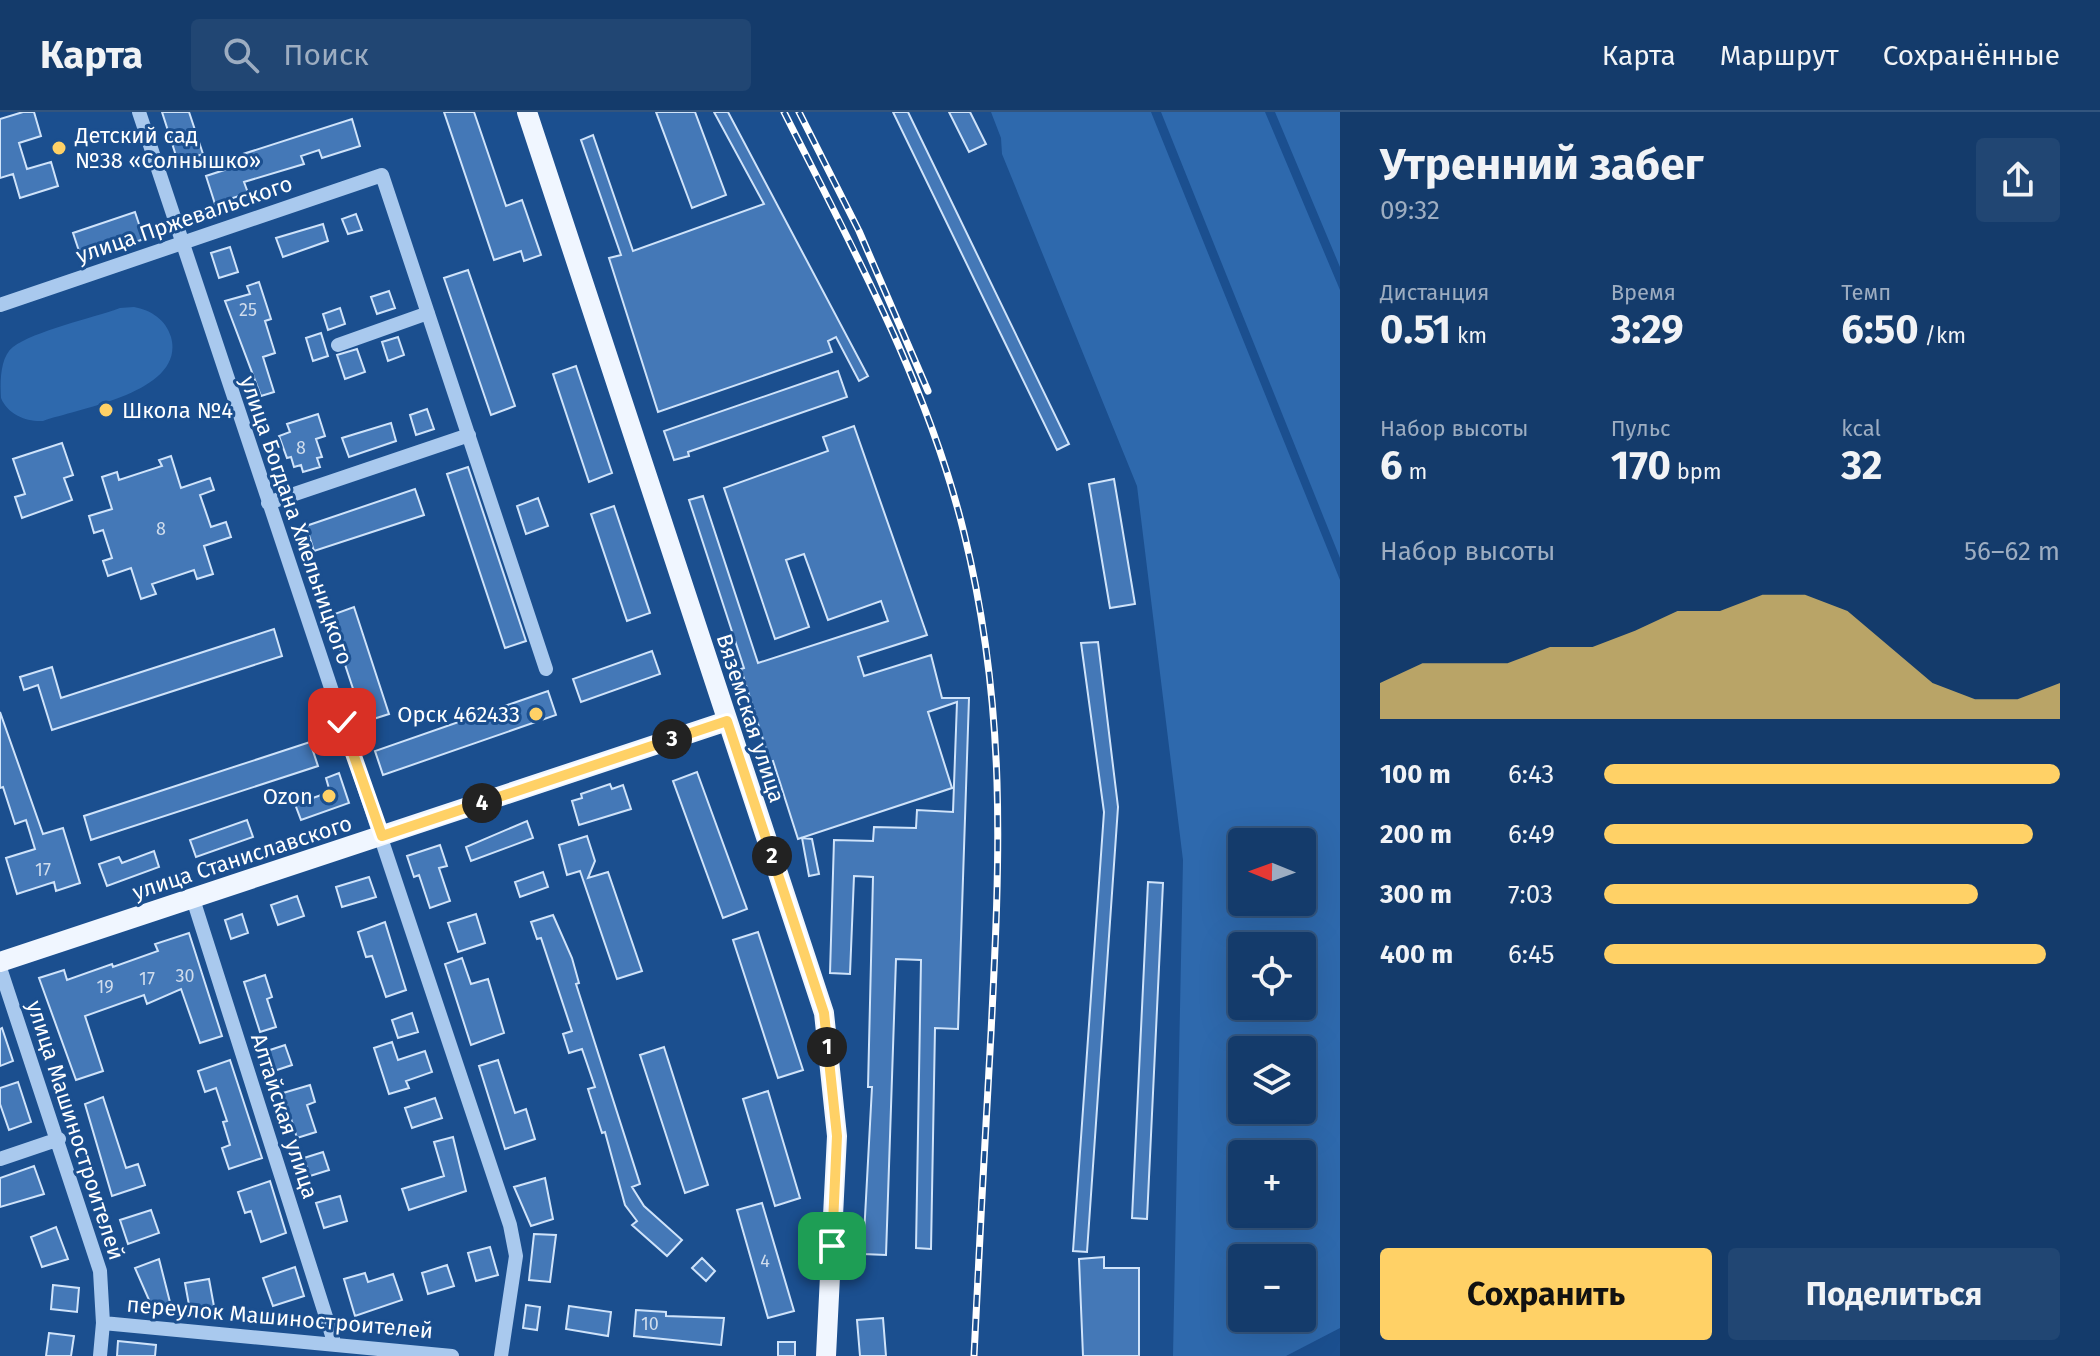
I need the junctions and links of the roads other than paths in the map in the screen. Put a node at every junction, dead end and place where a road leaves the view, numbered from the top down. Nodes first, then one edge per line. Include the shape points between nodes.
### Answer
1 (139, 112) edge
2 (527, 112) edge
3 (180, 243) junction
4 (0, 305) edge
5 (428, 313) junction
6 (338, 345) dead end
7 (469, 435) junction
8 (268, 503) junction
9 (546, 669) dead end
10 (727, 721) junction
11 (382, 836) junction
12 (193, 899) junction
13 (0, 965) edge
14 (59, 1139) junction
15 (0, 1159) edge
16 (103, 1323) junction
17 (335, 1345) junction
18 (100, 1356) edge
19 (452, 1356) edge
20 (501, 1356) edge
21 (826, 1356) edge

1 - 3 street, улица Богдана Хмельницкого
2 - 10 main road, Вяземская улица
3 - 4 street, улица Пржевальского
3 - 5 street, улица Пржевальского via 382,175
3 - 8 street, улица Богдана Хмельницкого
5 - 6 street
5 - 7 street
7 - 8 street
7 - 9 street
8 - 11 street, улица Богдана Хмельницкого
10 - 11 main road, улица Станиславского
10 - 21 main road, Вяземская улица via 824,1013 837,1136
11 - 12 main road, улица Станиславского
11 - 20 street, улица Богдана Хмельницкого via 510,1225 516,1256
12 - 13 main road, улица Станиславского
12 - 17 street, Алтайская улица
13 - 14 street, улица Машиностроителей
14 - 15 street
14 - 16 street, улица Машиностроителей via 100,1271
16 - 17 street, переулок Машиностроителей
16 - 18 street, улица Машиностроителей
17 - 19 street, переулок Машиностроителей

